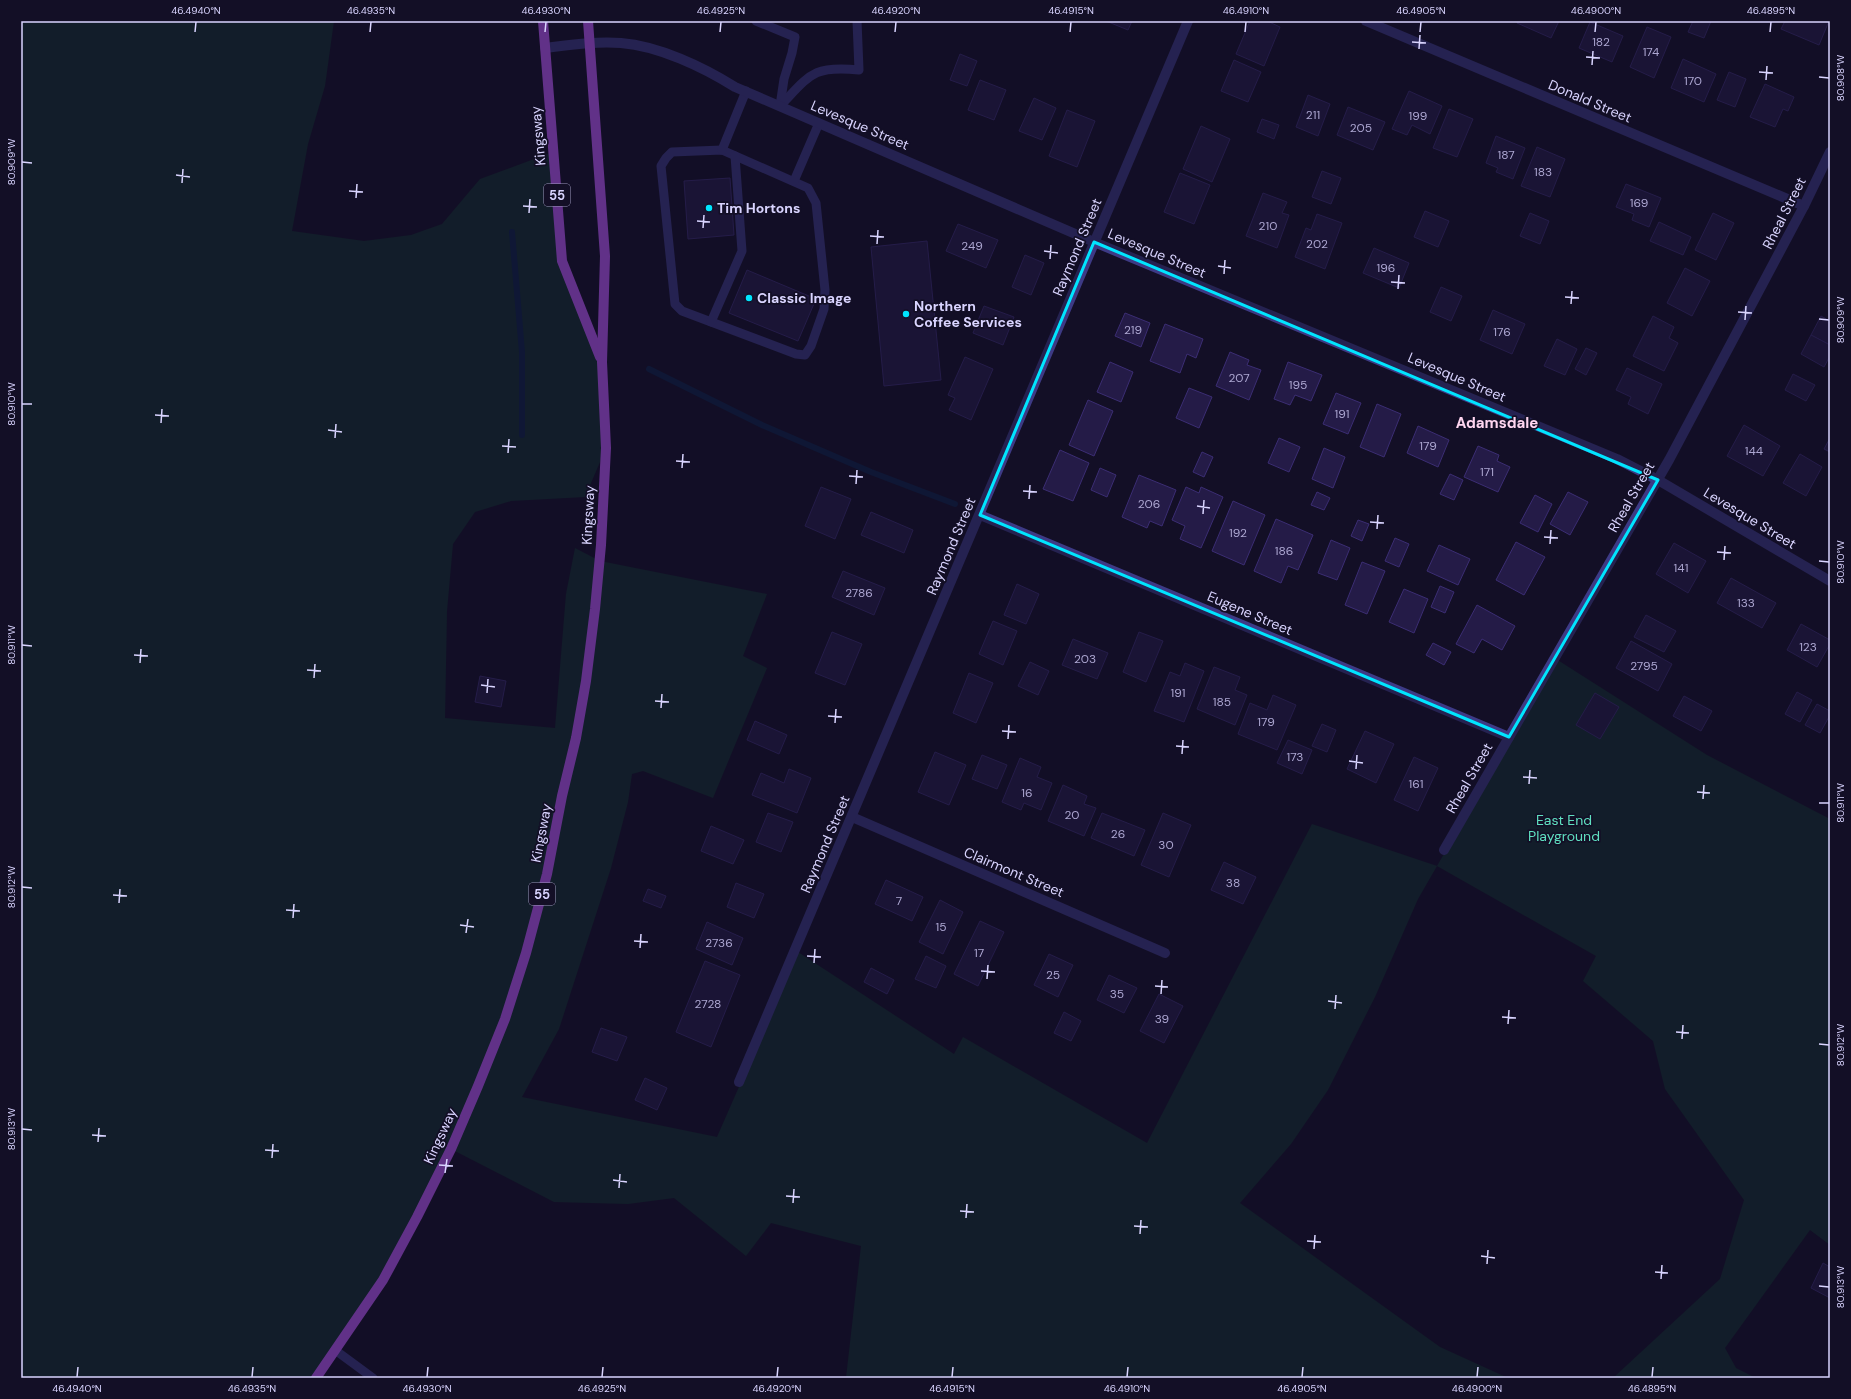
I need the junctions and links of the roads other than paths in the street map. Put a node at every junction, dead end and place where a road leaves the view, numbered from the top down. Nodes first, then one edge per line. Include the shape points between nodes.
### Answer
1 (543, 21) edge
2 (588, 21) edge
3 (756, 21) edge
4 (857, 21) edge
5 (1188, 21) edge
6 (1366, 21) edge
7 (590, 43) junction
8 (545, 48) junction
9 (746, 91) junction
10 (780, 106) junction
11 (819, 123) junction
12 (722, 150) junction
13 (1830, 152) edge
14 (735, 156) junction
15 (794, 181) junction
16 (1804, 206) junction
17 (1094, 242) junction
18 (711, 322) junction
19 (602, 362) junction
20 (1658, 480) junction
21 (980, 515) junction
22 (1830, 581) edge
23 (1509, 737) junction
24 (852, 817) junction
25 (1444, 850) dead end
26 (1166, 954) dead end
27 (739, 1082) dead end
28 (335, 1350) junction
29 (316, 1378) edge
30 (373, 1378) edge

1 - 8 main road, Kingsway / 55
2 - 7 main road, Kingsway / 55
3 - 10 lane via 795,37
4 - 10 lane via 859,70 837,67 813,74
5 - 17 street, Raymond Street
6 - 16 street, Donald Street
7 - 8 street, Levesque Street
7 - 9 street, Levesque Street via 640,46 713,73
7 - 19 main road, Kingsway / 55 via 605,256
8 - 19 main road, Kingsway / 55 via 562,261
9 - 10 street, Levesque Street
9 - 12 lane
10 - 11 street, Levesque Street
11 - 15 lane
11 - 17 street, Levesque Street
12 - 14 lane
12 - 18 lane via 672,152 661,166 675,304 682,311
13 - 16 street, Rheal Street
14 - 15 lane
14 - 18 lane via 742,251
15 - 18 lane via 808,188 816,203 825,290 824,309 811,346 805,355 796,354
16 - 20 street, Rheal Street
17 - 20 street, Levesque Street via 1578,442
17 - 21 street, Raymond Street
19 - 28 main road, Kingsway / 55 via 606,448 601,545 588,666 576,738 547,874 526,953 505,1019 451,1149 383,1280
20 - 22 street, Levesque Street
20 - 23 street, Rheal Street
21 - 23 street, Eugene Street
21 - 24 street, Raymond Street
23 - 25 street, Rheal Street
24 - 26 street, Clairmont Street
24 - 27 street, Raymond Street
28 - 29 main road, Kingsway / 55
28 - 30 lane

